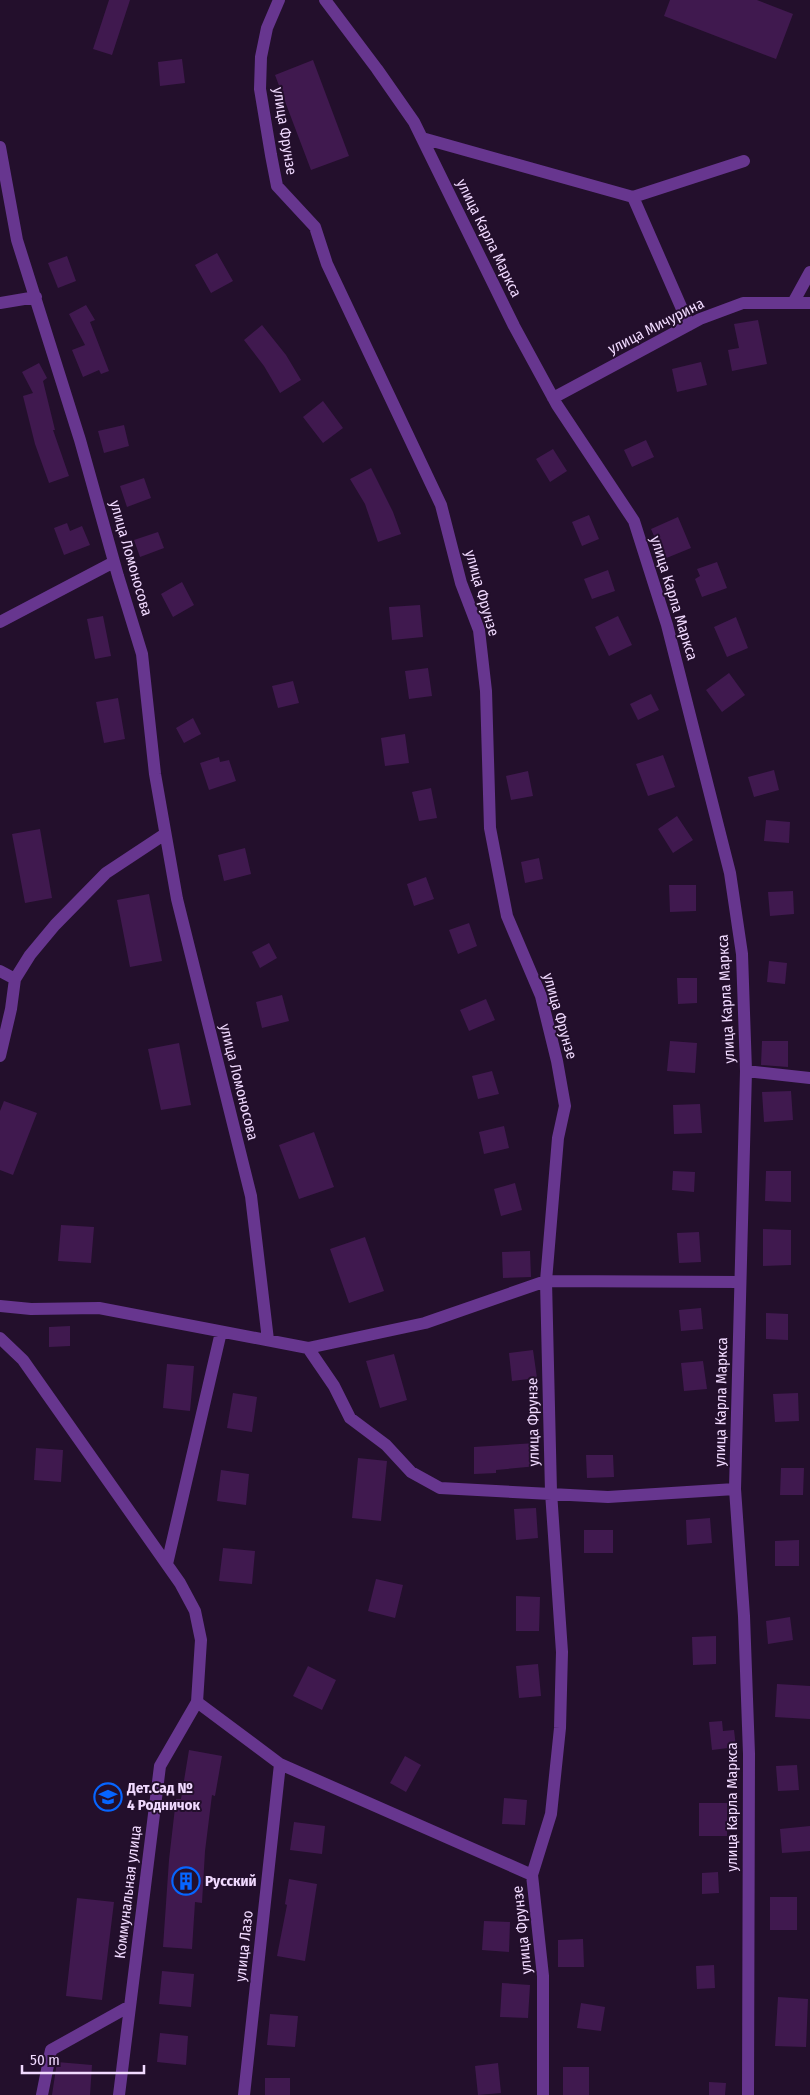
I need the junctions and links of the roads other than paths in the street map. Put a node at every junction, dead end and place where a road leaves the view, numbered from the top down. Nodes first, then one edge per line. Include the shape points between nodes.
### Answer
1 (279, 0) edge
2 (325, 0) edge
3 (422, 138) junction
4 (0, 147) edge
5 (744, 161) dead end
6 (633, 197) junction
7 (810, 272) edge
8 (36, 297) junction
9 (810, 302) edge
10 (0, 303) edge
11 (793, 303) junction
12 (689, 325) junction
13 (553, 398) junction
14 (114, 562) junction
15 (0, 622) edge
16 (165, 834) junction
17 (0, 971) edge
18 (15, 979) junction
19 (0, 1056) edge
20 (746, 1071) junction
21 (810, 1078) edge
22 (546, 1281) junction
23 (740, 1282) junction
24 (0, 1306) edge
25 (221, 1332) junction
26 (0, 1338) edge
27 (268, 1340) junction
28 (308, 1348) junction
29 (735, 1489) junction
30 (551, 1492) junction
31 (167, 1564) junction
32 (197, 1702) junction
33 (279, 1767) junction
34 (532, 1875) junction
35 (130, 2006) junction
36 (42, 2095) edge
37 (120, 2095) edge
38 (244, 2095) edge
39 (543, 2095) edge
40 (748, 2095) edge

1 - 22 street, улица Фрунзе via 267,28 261,57 260,89 277,186 314,226 328,264 441,506 461,583 479,630 486,690 490,828 507,916 540,996 558,1061 565,1106 558,1138
2 - 3 street, улица Карла Маркса via 377,68
3 - 6 street
3 - 13 street, улица Карла Маркса
4 - 8 street, улица Ломоносова via 17,240
5 - 6 street
6 - 12 street
7 - 11 street
8 - 10 street
8 - 14 street, улица Ломоносова
9 - 11 street, улица Мичурина
11 - 12 street, улица Мичурина via 743,303
12 - 13 street, улица Мичурина
13 - 20 street, улица Карла Маркса via 634,521 667,625 730,873 742,954
14 - 15 street
14 - 16 street, улица Ломоносова via 142,654
16 - 18 street via 106,873 30,954
16 - 27 street, улица Ломоносова via 176,899 251,1196
17 - 18 street
18 - 19 street
20 - 21 street
20 - 23 street, улица Карла Маркса
22 - 23 street
22 - 28 street via 426,1323
22 - 30 street, улица Фрунзе
23 - 29 street, улица Карла Маркса
24 - 25 street via 99,1308
25 - 27 street
25 - 31 street
26 - 31 street via 23,1360
27 - 28 street
28 - 30 street via 334,1386 350,1418 386,1445 411,1472 440,1488
29 - 30 street via 608,1497
29 - 40 street, улица Карла Маркса via 749,1754
30 - 34 street, улица Фрунзе via 562,1652 560,1728 551,1814
31 - 32 street via 195,1611 200,1640
32 - 33 street
32 - 35 street, Коммунальная улица via 160,1766
33 - 34 street
33 - 38 street, улица Лазо
34 - 39 street, улица Фрунзе via 543,1976
35 - 36 street via 51,2050
35 - 37 street, Коммунальная улица

